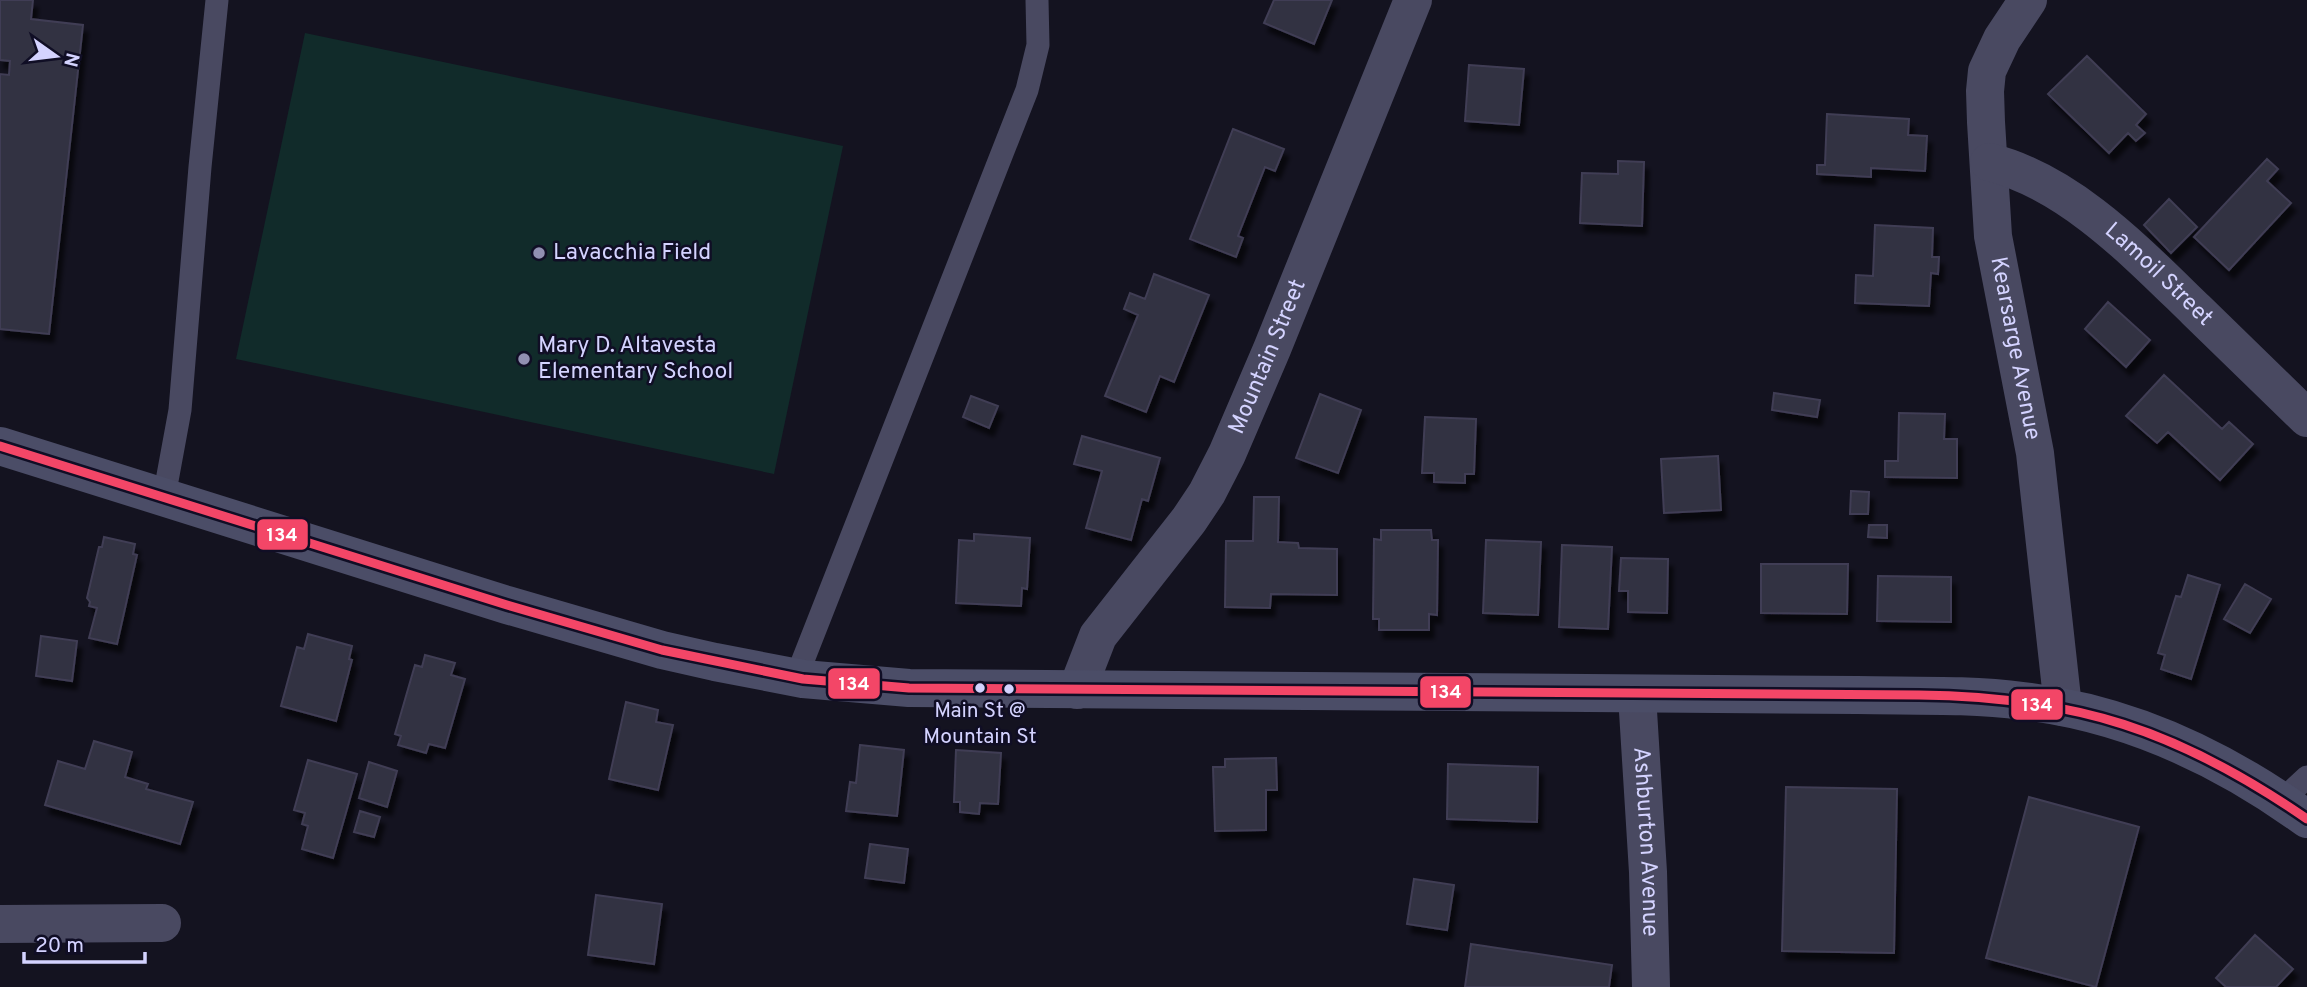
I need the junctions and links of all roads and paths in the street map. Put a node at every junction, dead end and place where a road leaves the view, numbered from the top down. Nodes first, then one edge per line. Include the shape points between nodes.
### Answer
1 (217, 0) edge
2 (1037, 0) edge
3 (1413, 0) edge
4 (2028, 0) edge
5 (1989, 162) junction
6 (2307, 418) edge
7 (0, 446) edge
8 (164, 497) junction
9 (796, 678) junction
10 (1077, 690) junction
11 (1637, 695) junction
12 (2063, 707) junction
13 (2298, 799) edge
14 (162, 923) dead end
15 (0, 924) edge
16 (1651, 987) edge

1 - 8 lane via 180,410
2 - 9 lane via 1038,45 1027,90
3 - 10 street, Mountain Street via 1227,454 1189,520 1098,636
4 - 5 street, Kearsarge Avenue via 1987,71
5 - 6 street, Lamoil Street via 2034,178 2095,219 2161,276
5 - 12 street, Kearsarge Avenue via 1993,236 2035,453
7 - 8 main road
8 - 9 main road via 662,650
9 - 10 main road via 909,688
10 - 11 main road
11 - 12 main road via 1984,698
11 - 16 street, Ashburton Avenue
12 - 13 main road via 2180,744
14 - 15 street

